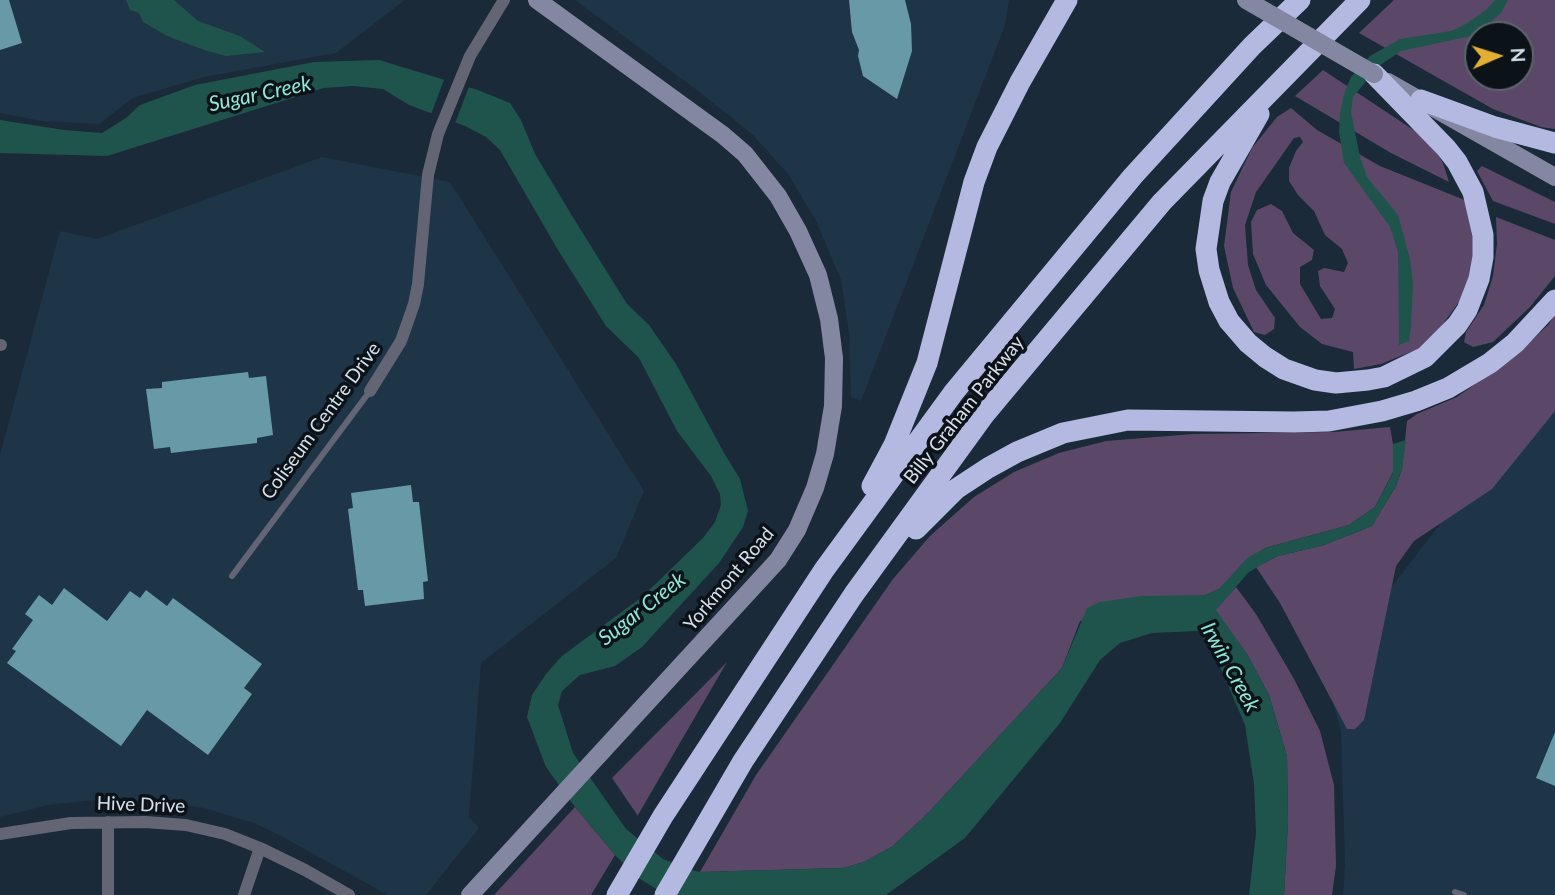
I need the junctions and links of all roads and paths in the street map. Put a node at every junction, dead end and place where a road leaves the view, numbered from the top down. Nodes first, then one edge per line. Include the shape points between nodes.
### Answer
1 (503, 0) edge
2 (537, 0) edge
3 (1058, 0) edge
4 (1067, 0) edge
5 (1246, 0) edge
6 (1300, 0) edge
7 (1360, 0) edge
8 (1052, 26) junction
9 (1374, 74) joint
10 (1275, 85) junction
11 (1416, 106) junction
12 (1555, 143) edge
13 (1555, 177) edge
14 (1555, 300) edge
15 (370, 391) joint
16 (824, 570) junction
17 (232, 576) dead end
18 (854, 594) junction
19 (108, 822) junction
20 (0, 834) edge
21 (260, 848) junction
22 (1455, 892) dead end
23 (108, 895) edge
24 (244, 895) edge
25 (349, 895) edge
26 (470, 895) edge
27 (617, 895) edge
28 (665, 895) edge
29 (1464, 895) edge

1 - 15 street, Coliseum Centre Drive via 470,56 434,147 414,304 401,341
2 - 26 street, Yorkmont Road via 735,145 778,196 818,275 834,358 833,406 815,488 778,560
3 - 8 highway
4 - 8 highway
5 - 9 street, bridge
6 - 16 highway, Billy Graham Parkway via 1252,46 1076,244 954,392
7 - 10 highway, Billy Graham Parkway
8 - 16 highway via 987,147 928,363 894,445
9 - 11 highway
10 - 11 highway via 1213,201 1207,238 1209,270 1229,321 1248,343 1284,369 1315,380 1368,380 1413,363 1457,325 1476,289 1483,235 1473,192
10 - 18 highway, Billy Graham Parkway via 1162,202 1097,278 984,415
11 - 12 highway
11 - 13 street
14 - 18 highway via 1515,343 1476,372 1448,388 1382,411 1293,422 1128,420 1047,438 956,489
15 - 17 lane, Coliseum Centre Drive
16 - 27 highway, Billy Graham Parkway via 663,816
18 - 28 highway, Billy Graham Parkway via 743,761
19 - 20 street, Hive Drive
19 - 21 street, Hive Drive via 186,825
19 - 23 street
21 - 24 street
21 - 25 street, Hive Drive
22 - 29 lane

